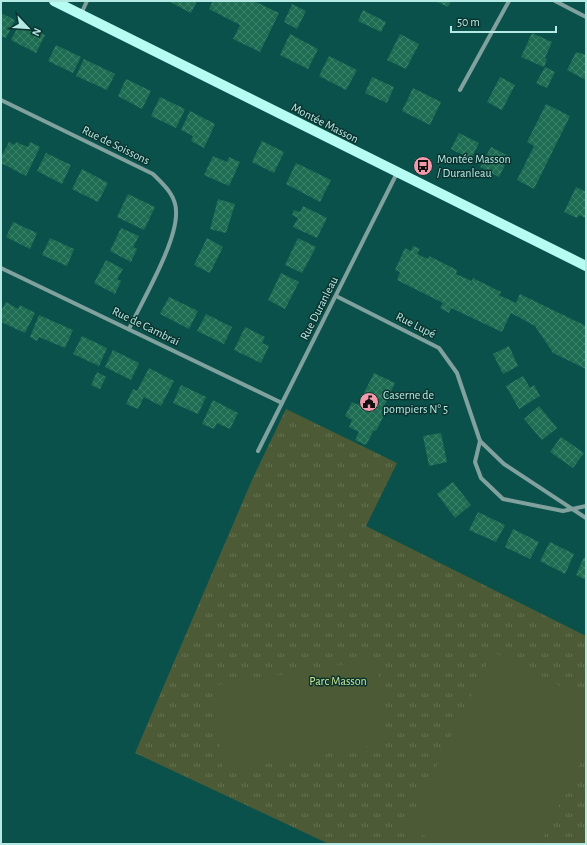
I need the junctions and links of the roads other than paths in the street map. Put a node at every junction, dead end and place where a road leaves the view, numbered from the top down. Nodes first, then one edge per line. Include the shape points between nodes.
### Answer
1 (54, 1) edge
2 (88, 1) edge
3 (509, 1) edge
4 (555, 1) edge
5 (80, 15) junction
6 (586, 17) edge
7 (460, 90) dead end
8 (1, 100) edge
9 (397, 173) junction
10 (586, 266) edge
11 (1, 268) edge
12 (336, 296) junction
13 (129, 329) junction
14 (282, 403) junction
15 (480, 441) junction
16 (258, 451) dead end
17 (586, 506) edge
18 (573, 509) junction
19 (586, 518) edge

1 - 5 main road, Montée Masson
2 - 5 street
3 - 7 street
4 - 6 street
5 - 9 main road, Montée Masson
8 - 13 street, Rue de Soissons via 153,174 170,191 176,211 172,239
9 - 10 main road, Montée Masson
9 - 12 street, Rue Duranleau
11 - 13 street, Rue de Cambrai
12 - 14 street, Rue Duranleau
12 - 15 street, Rue Lupé via 439,348 457,373
13 - 14 street, Rue de Cambrai
14 - 16 street, Rue Duranleau
15 - 18 street, Rue Lupé via 504,464
15 - 18 street via 475,462 481,478 503,499 563,511
17 - 18 street
18 - 19 street, Rue Lupé

